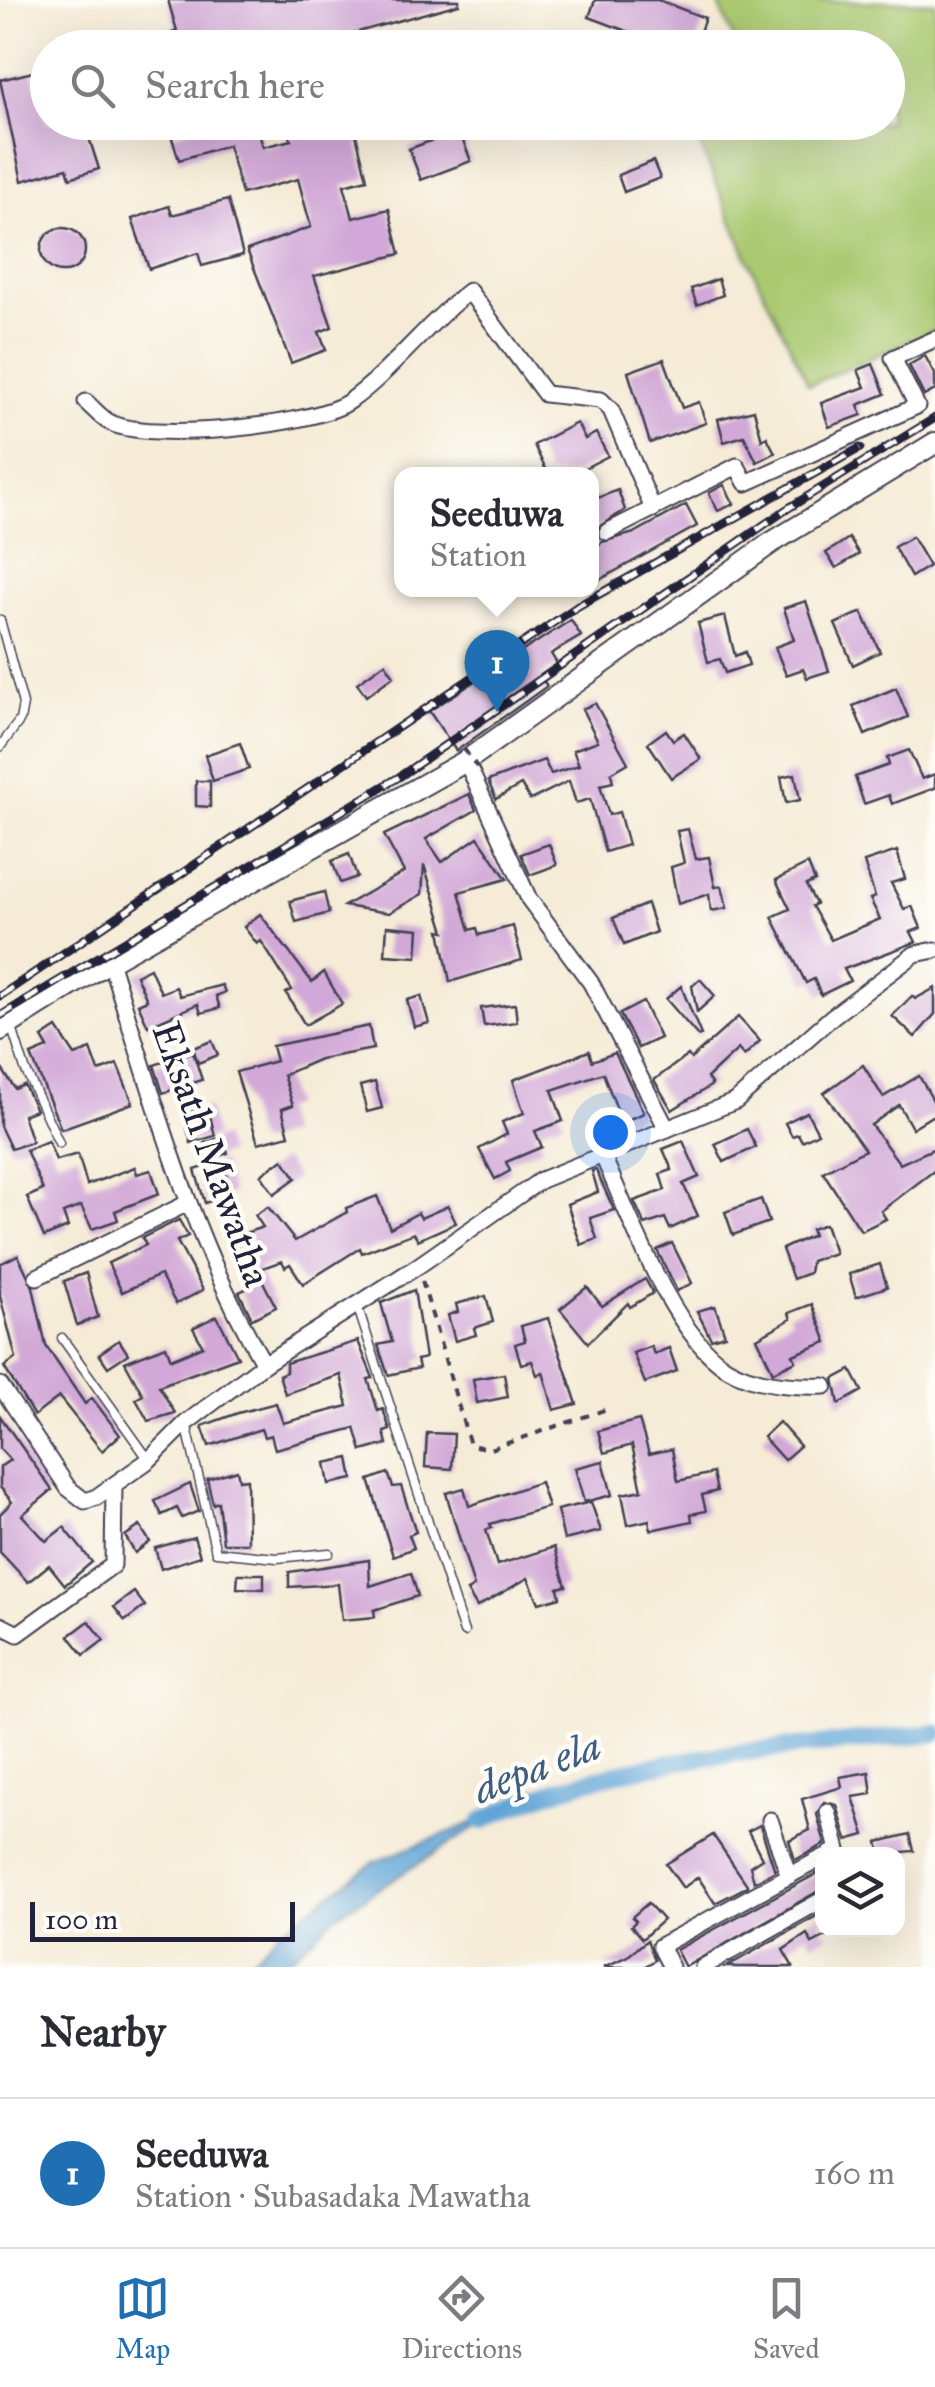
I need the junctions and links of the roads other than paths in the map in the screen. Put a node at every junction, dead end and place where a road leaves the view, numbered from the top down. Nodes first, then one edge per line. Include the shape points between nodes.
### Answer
1 (935, 339) edge
2 (86, 402) dead end
3 (935, 443) edge
4 (653, 509) junction
5 (607, 532) dead end
6 (0, 620) edge
7 (0, 747) edge
8 (469, 759) junction
9 (935, 950) edge
10 (110, 961) junction
11 (6, 1027) edge
12 (667, 1129) junction
13 (58, 1143) dead end
14 (602, 1154) junction
15 (188, 1203) junction
16 (37, 1277) dead end
17 (357, 1305) junction
18 (62, 1338) dead end
19 (264, 1364) junction
20 (0, 1385) edge
21 (825, 1386) dead end
22 (186, 1423) junction
23 (149, 1460) junction
24 (114, 1486) junction
25 (329, 1553) dead end
26 (0, 1625) edge
27 (464, 1632) dead end
28 (828, 1812) dead end
29 (770, 1820) dead end
30 (837, 1847) edge
31 (815, 1862) edge
32 (789, 1876) junction
33 (815, 1904) edge
34 (671, 1967) edge
35 (703, 1967) edge

1 - 4 street via 893,358 916,406 746,483 737,466
2 - 4 street via 110,424 190,432 267,426 348,403 469,291 545,394 600,400 611,410
3 - 8 street via 771,543
4 - 5 street
6 - 7 lane via 22,704 20,720
8 - 10 street
8 - 12 street via 529,899 591,983
9 - 12 street via 915,954 833,1016 736,1101
10 - 11 street
10 - 15 street, Eksath Mawatha
11 - 13 lane
12 - 14 street
14 - 17 street via 541,1180
14 - 21 street via 683,1322 726,1368 784,1387
15 - 16 street
15 - 19 street, Eksath Mawatha via 224,1294
17 - 19 street
17 - 27 lane
18 - 23 lane
19 - 22 street
20 - 24 street via 68,1488 85,1501
22 - 23 street
22 - 25 lane via 216,1552 277,1558
23 - 24 street
24 - 26 street via 113,1565 18,1634
28 - 30 street
29 - 32 street
31 - 32 street
32 - 34 street via 660,1946
33 - 35 street

